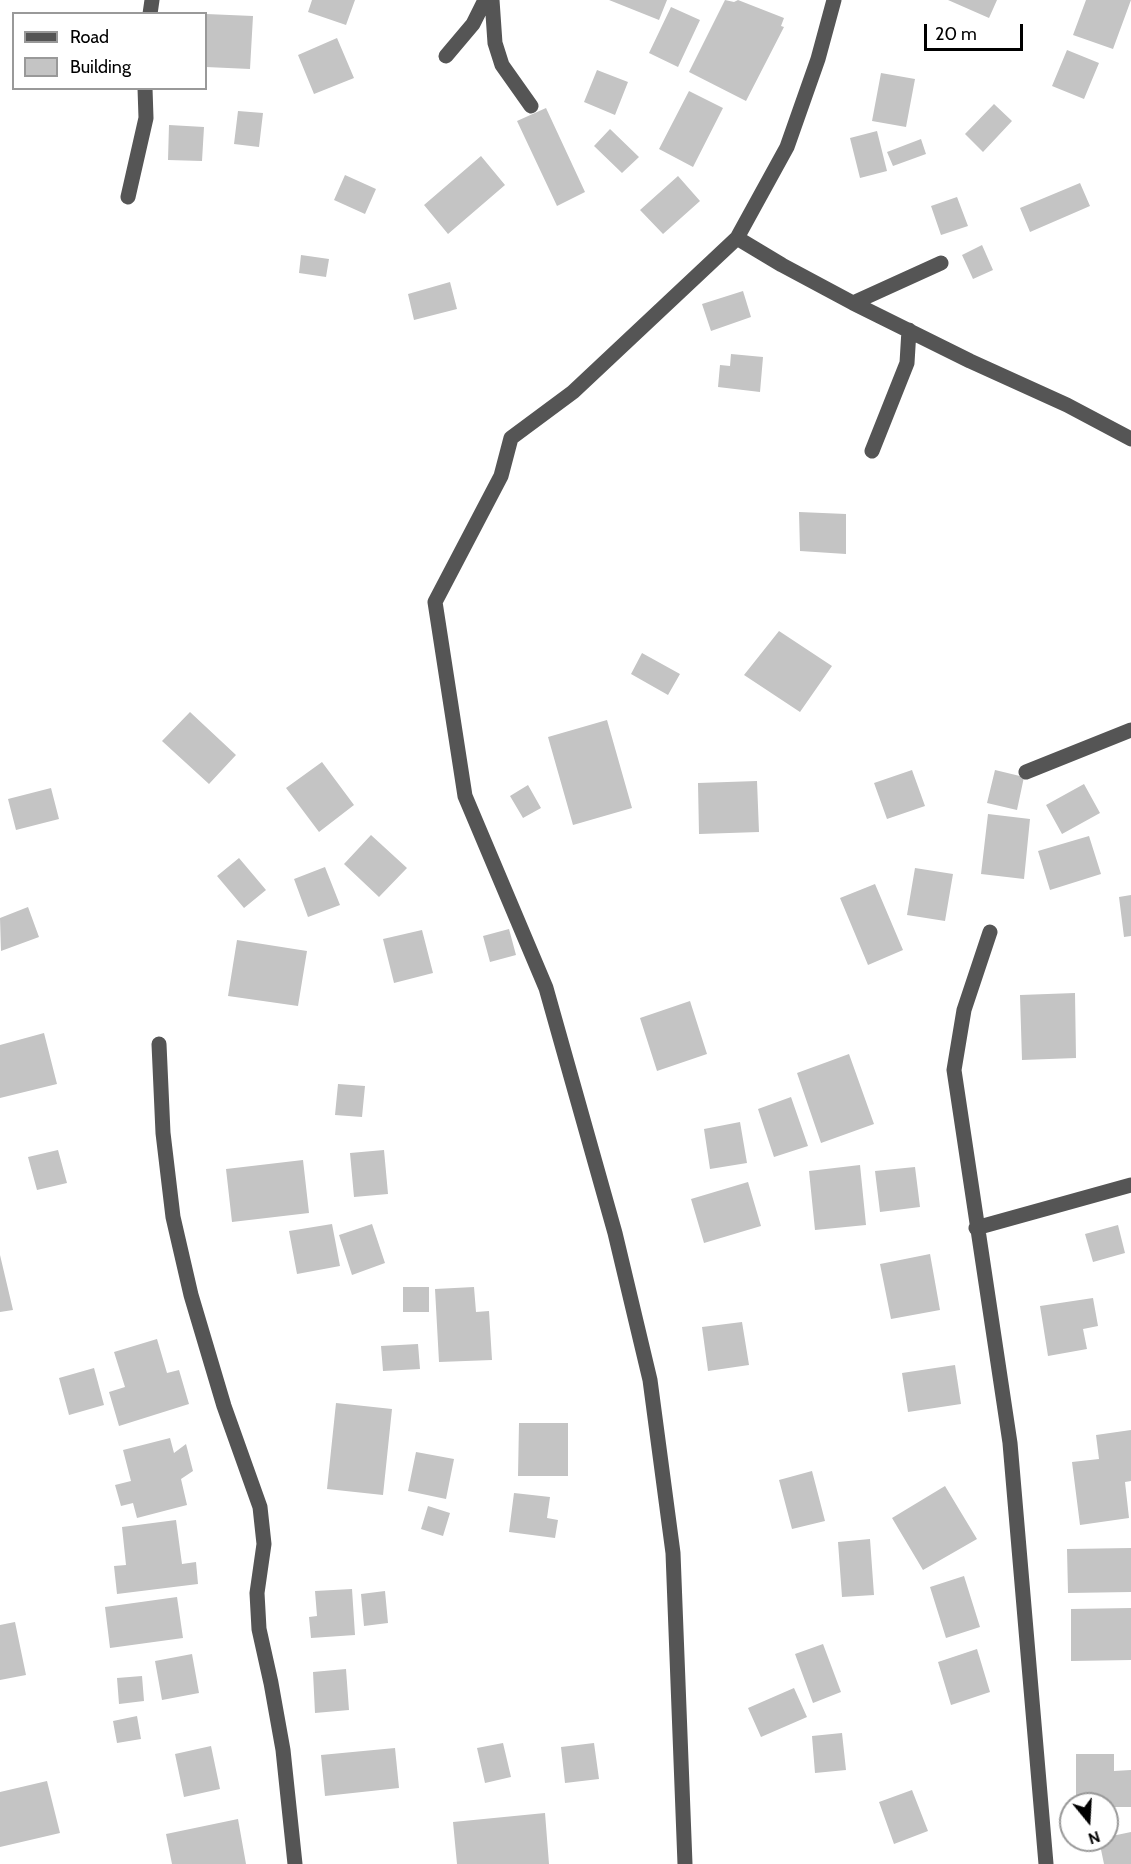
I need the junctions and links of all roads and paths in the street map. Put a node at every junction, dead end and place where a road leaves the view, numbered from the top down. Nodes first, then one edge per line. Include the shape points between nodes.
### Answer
1 (485, 0) edge
2 (492, 0) edge
3 (834, 0) edge
4 (446, 56) dead end
5 (145, 90) edge
6 (531, 106) dead end
7 (128, 197) dead end
8 (737, 238) junction
9 (941, 263) dead end
10 (853, 303) junction
11 (909, 330) junction
12 (1131, 439) edge
13 (872, 451) dead end
14 (1131, 730) edge
15 (1026, 772) dead end
16 (990, 932) dead end
17 (159, 1044) dead end
18 (1131, 1185) edge
19 (976, 1228) junction
20 (296, 1864) edge
21 (685, 1864) edge
22 (1046, 1864) edge

1 - 4 street via 473,24
2 - 6 street via 495,43 502,65
3 - 8 street via 787,147
5 - 7 street via 146,118
8 - 10 street
8 - 21 street via 573,392 511,438 501,476 435,602 465,796 546,988 615,1233 650,1380 672,1553
9 - 10 street
10 - 11 street
11 - 12 street
11 - 13 street via 907,363
14 - 15 street
16 - 19 street via 964,1010 954,1070
17 - 20 street via 163,1133 173,1217 224,1406 260,1507 264,1544 257,1593 259,1629 283,1750
18 - 19 street
19 - 22 street via 1010,1443

